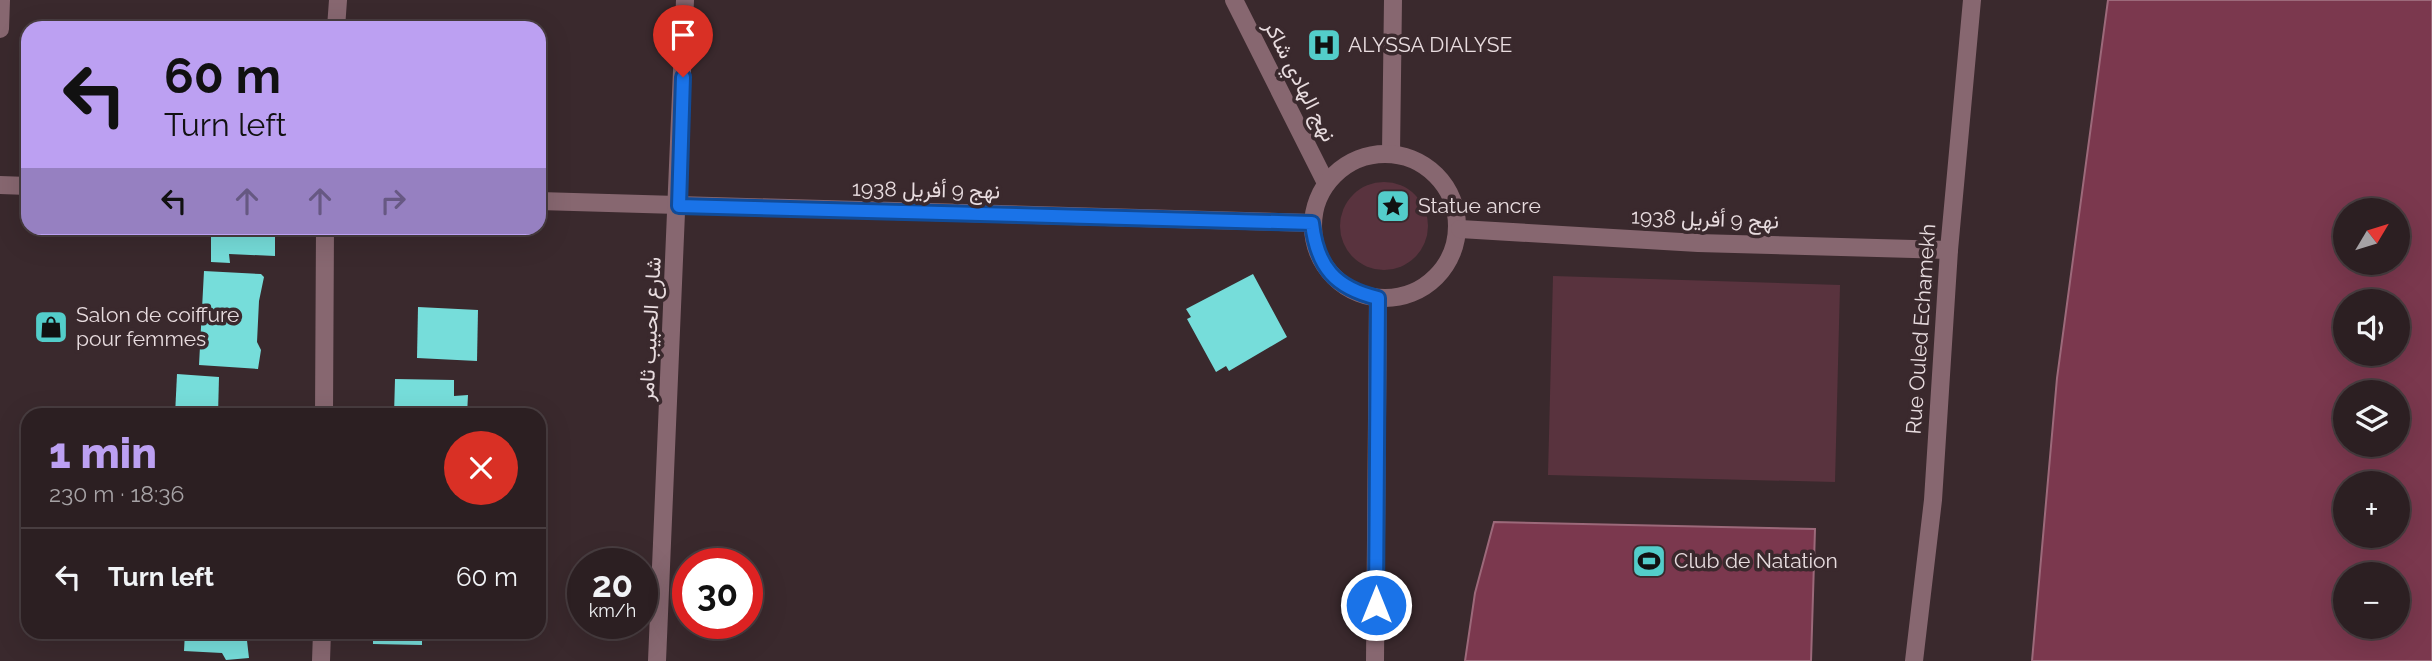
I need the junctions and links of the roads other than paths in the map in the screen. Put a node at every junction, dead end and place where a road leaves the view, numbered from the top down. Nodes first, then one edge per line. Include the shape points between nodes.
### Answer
1 (1, 0) edge
2 (338, 0) edge
3 (685, 0) edge
4 (1234, 0) edge
5 (1394, 0) edge
6 (1972, 0) edge
7 (336, 21) edge
8 (0, 29) edge
9 (1391, 153) junction
10 (1326, 183) junction
11 (0, 185) edge
12 (21, 186) edge
13 (546, 201) edge
14 (679, 206) junction
15 (1312, 223) junction
16 (1460, 229) junction
17 (325, 235) edge
18 (1949, 250) junction
19 (1378, 298) junction
20 (324, 408) edge
21 (321, 639) edge
22 (321, 661) edge
23 (657, 661) edge
24 (1376, 661) edge
25 (1914, 661) edge

1 - 8 street
2 - 7 street
3 - 14 street, شارع الحبيب ثامر
4 - 10 street, نهج الهادي شاكر
5 - 9 street
6 - 18 street, Rue Ouled Echamekh
9 - 10 street via 1357,159
9 - 16 street via 1413,159 1443,182
10 - 15 street
11 - 12 street
13 - 14 street, نهج 9 أفريل 1938
14 - 15 street, نهج 9 أفريل 1938
14 - 23 street, شارع الحبيب ثامر
15 - 19 street via 1319,254 1338,281 1357,293
16 - 18 street, نهج 9 أفريل 1938 via 1698,243
16 - 19 street via 1439,276 1401,297
17 - 20 street
18 - 25 street, Rue Ouled Echamekh via 1933,500
19 - 24 street
21 - 22 street

